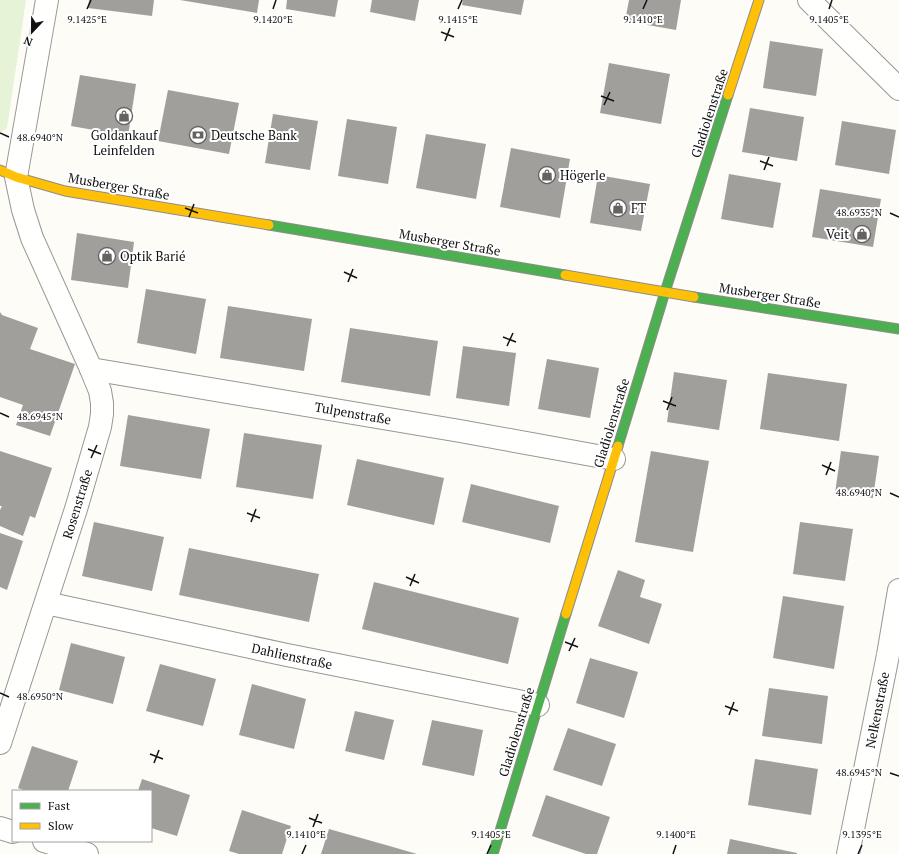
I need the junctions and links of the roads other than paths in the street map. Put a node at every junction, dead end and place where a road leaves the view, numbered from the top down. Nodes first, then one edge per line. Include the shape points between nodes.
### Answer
1 (47, 0) edge
2 (759, 0) edge
3 (809, 0) edge
4 (899, 89) edge
5 (8, 174) edge
6 (665, 292) junction
7 (899, 329) edge
8 (91, 370) junction
9 (614, 459) junction
10 (899, 590) edge
11 (46, 603) junction
12 (538, 705) junction
13 (0, 743) edge
14 (0, 828) edge
15 (12, 832) edge
16 (47, 842) edge
17 (87, 854) edge
18 (493, 854) edge
19 (848, 854) edge

1 - 5 street
2 - 6 street, Gladiolenstraße
3 - 4 street
5 - 6 street, Musberger Straße via 73,192
5 - 8 street, Rosenstraße via 32,238
6 - 7 street, Musberger Straße
6 - 9 street, Gladiolenstraße
8 - 9 street, Tulpenstraße
8 - 11 street, Rosenstraße via 100,391 101,420
9 - 12 street, Gladiolenstraße
10 - 19 street, Nelkenstraße
11 - 12 street, Dahlienstraße via 295,657
11 - 13 street, Rosenstraße
12 - 18 street, Gladiolenstraße
14 - 15 street
16 - 17 street

